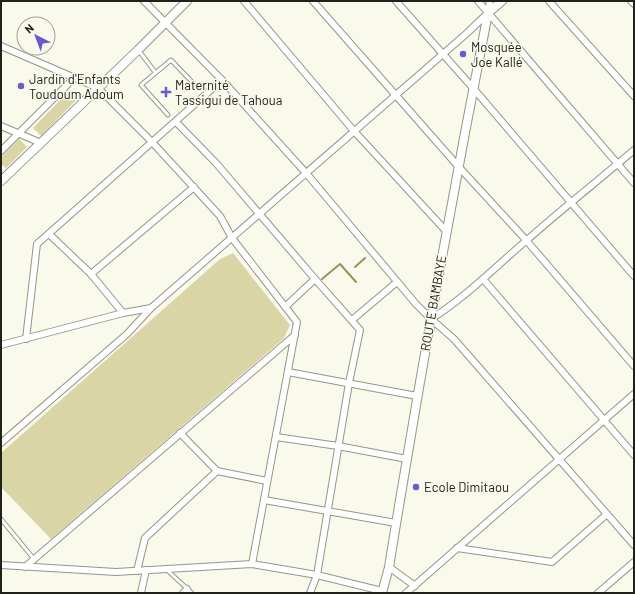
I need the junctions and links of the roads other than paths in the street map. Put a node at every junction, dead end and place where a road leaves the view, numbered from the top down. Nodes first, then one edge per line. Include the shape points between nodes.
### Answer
1 (144, 1) edge
2 (187, 1) edge
3 (244, 1) edge
4 (313, 1) edge
5 (396, 1) edge
6 (478, 1) edge
7 (490, 1) edge
8 (502, 1) edge
9 (549, 1) edge
10 (631, 1) edge
11 (634, 4) edge
12 (488, 13) junction
13 (166, 22) junction
14 (1, 46) edge
15 (138, 50) junction
16 (442, 54) junction
17 (156, 72) junction
18 (74, 78) junction
19 (222, 80) junction
20 (195, 85) dead end
21 (98, 88) junction
22 (474, 88) junction
23 (396, 95) junction
24 (634, 96) edge
25 (168, 115) dead end
26 (176, 122) junction
27 (1, 126) edge
28 (354, 132) junction
29 (18, 134) junction
30 (152, 142) junction
31 (41, 143) junction
32 (634, 150) edge
33 (1, 151) edge
34 (617, 164) junction
35 (458, 166) junction
36 (306, 173) junction
37 (3, 177) edge
38 (634, 183) edge
39 (194, 187) junction
40 (572, 202) junction
41 (259, 214) junction
42 (446, 231) junction
43 (49, 234) junction
44 (232, 238) junction
45 (526, 240) junction
46 (91, 274) junction
47 (634, 276) edge
48 (315, 279) junction
49 (483, 279) junction
50 (397, 282) junction
51 (285, 307) junction
52 (151, 308) junction
53 (123, 313) junction
54 (431, 319) junction
55 (352, 320) junction
56 (295, 335) junction
57 (26, 338) junction
58 (1, 345) edge
59 (634, 366) edge
60 (288, 372) junction
61 (349, 383) junction
62 (634, 394) edge
63 (417, 396) junction
64 (604, 420) junction
65 (180, 433) junction
66 (276, 437) junction
67 (1, 443) edge
68 (338, 446) junction
69 (634, 455) edge
70 (407, 459) junction
71 (559, 460) junction
72 (217, 471) junction
73 (267, 481) junction
74 (264, 500) junction
75 (328, 511) junction
76 (607, 514) junction
77 (1, 519) edge
78 (396, 523) junction
79 (634, 545) edge
80 (457, 548) junction
81 (34, 559) junction
82 (634, 562) edge
83 (252, 564) junction
84 (1, 566) edge
85 (25, 567) junction
86 (389, 567) junction
87 (166, 569) junction
88 (146, 570) junction
89 (137, 571) junction
90 (317, 575) junction
91 (414, 586) junction
92 (188, 592) edge
93 (382, 592) edge
94 (141, 593) edge
95 (310, 593) edge
96 (406, 593) edge
97 (598, 593) edge

1 - 13 street
2 - 13 street
3 - 28 street
4 - 23 street
5 - 16 street
6 - 12 street
7 - 12 street
8 - 12 street
9 - 24 street
10 - 11 street
12 - 16 street
12 - 22 street, ROUTE BAMBAYE
12 - 34 street
13 - 15 street
13 - 19 street
14 - 18 street
15 - 17 lane
15 - 21 street
16 - 22 street
16 - 23 street
17 - 20 lane via 171,60
17 - 25 lane via 141,85
18 - 21 street
18 - 29 street
19 - 26 street
19 - 36 street
21 - 30 street
21 - 31 street
22 - 35 street, ROUTE BAMBAYE
22 - 40 street
23 - 28 street
23 - 35 street
26 - 30 street
26 - 41 street via 216,163
27 - 29 street
28 - 36 street
28 - 42 street
29 - 31 street
29 - 33 street
30 - 39 street
30 - 43 street
31 - 37 street
32 - 34 street
34 - 38 street
34 - 40 street
35 - 42 street, ROUTE BAMBAYE
35 - 45 street
36 - 41 street
36 - 50 street
39 - 44 street via 220,216
39 - 46 street
40 - 45 street
40 - 47 street
41 - 44 street
41 - 48 street
42 - 54 street, ROUTE BAMBAYE
43 - 46 street
43 - 57 street via 37,244
44 - 51 street
44 - 52 street
45 - 49 street
45 - 59 street
46 - 53 street
48 - 51 street
48 - 55 street
49 - 54 street
49 - 64 street
50 - 54 street
50 - 55 street
51 - 56 street via 297,322
52 - 53 street
52 - 67 street via 127,334
53 - 57 street
54 - 63 street, ROUTE BAMBAYE
54 - 71 street via 454,339
55 - 61 street via 360,330
56 - 60 street
56 - 65 street
57 - 58 street
60 - 61 street
60 - 66 street
61 - 63 street
61 - 68 street
62 - 64 street
63 - 70 street, ROUTE BAMBAYE
64 - 69 street
64 - 71 street
65 - 72 street
65 - 81 street
66 - 68 street
66 - 73 street
68 - 70 street
68 - 75 street
70 - 78 street, ROUTE BAMBAYE
71 - 76 street
71 - 80 street
72 - 73 street
72 - 89 street via 145,538
73 - 74 street
74 - 75 street
74 - 83 street
75 - 78 street
75 - 90 street
76 - 79 street
76 - 80 street via 552,562
77 - 81 lane
78 - 86 street, ROUTE BAMBAYE
80 - 91 street
81 - 85 street
82 - 97 street
83 - 87 street
83 - 90 street
84 - 85 street
85 - 89 street
86 - 91 street
86 - 93 street, ROUTE BAMBAYE
87 - 88 street
87 - 92 lane
88 - 89 street
88 - 94 street
90 - 93 street
90 - 95 street
91 - 96 street

